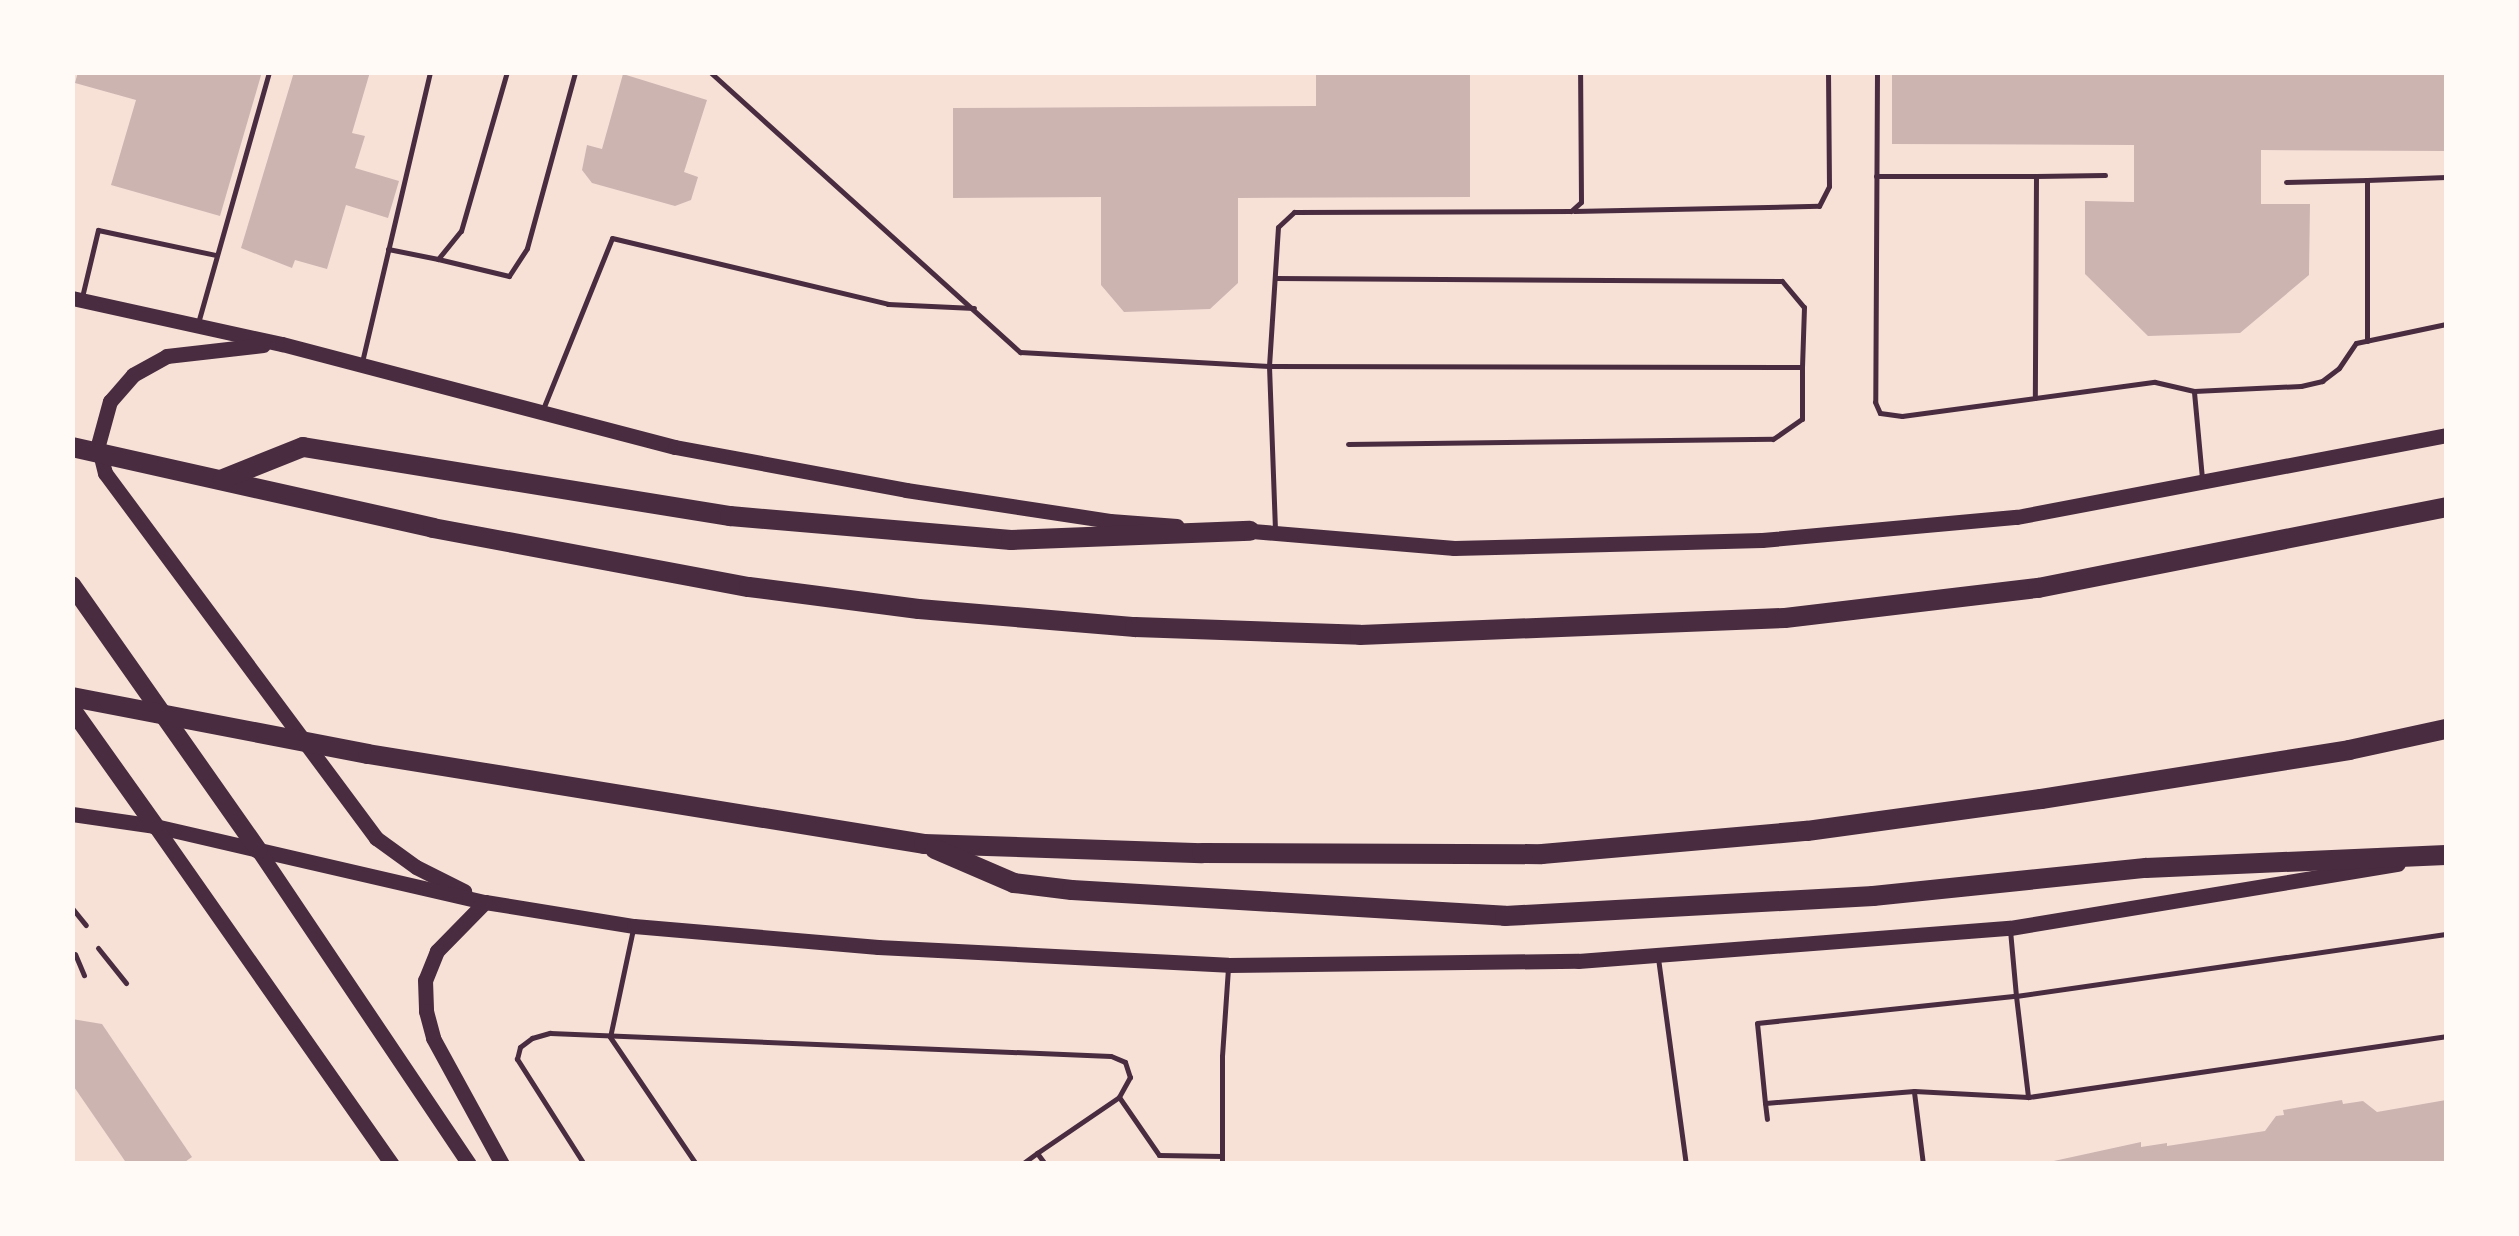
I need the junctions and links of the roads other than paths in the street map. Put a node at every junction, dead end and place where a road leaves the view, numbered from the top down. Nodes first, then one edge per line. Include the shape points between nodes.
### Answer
1 (268, 72) edge
2 (430, 72) edge
3 (507, 72) edge
4 (575, 72) edge
5 (710, 72) edge
6 (1580, 72) edge
7 (1828, 72) edge
8 (1877, 72) edge
9 (2105, 175) dead end
10 (1876, 176) junction
11 (2036, 176) junction
12 (2446, 178) edge
13 (2367, 180) junction
14 (2286, 182) dead end
15 (1570, 211) junction
16 (388, 249) junction
17 (217, 255) junction
18 (438, 260) junction
19 (1275, 278) junction
20 (77, 299) edge
21 (977, 308) junction
22 (2446, 324) edge
23 (197, 326) junction
24 (2367, 340) junction
25 (282, 344) junction
26 (361, 364) junction
27 (1269, 366) junction
28 (1802, 367) junction
29 (2194, 391) junction
30 (2035, 398) junction
31 (542, 412) junction
32 (2446, 435) edge
33 (1348, 444) dead end
34 (72, 447) edge
35 (2202, 478) junction
36 (223, 479) junction
37 (2446, 507) edge
38 (1250, 531) junction
39 (1275, 533) junction
40 (72, 584) edge
41 (72, 697) edge
42 (72, 709) edge
43 (2446, 729) edge
44 (72, 814) edge
45 (155, 826) junction
46 (924, 844) junction
47 (258, 850) junction
48 (2446, 856) edge
49 (485, 902) junction
50 (72, 908) edge
51 (86, 925) dead end
52 (634, 926) junction
53 (2010, 928) junction
54 (2446, 934) edge
55 (98, 948) dead end
56 (74, 954) edge
57 (1658, 955) junction
58 (1228, 965) junction
59 (84, 975) dead end
60 (126, 984) dead end
61 (2016, 996) junction
62 (2446, 1036) edge
63 (610, 1037) junction
64 (1914, 1091) junction
65 (1119, 1097) junction
66 (2028, 1098) junction
67 (1765, 1103) junction
68 (1767, 1120) dead end
69 (1037, 1153) junction
70 (1222, 1160) edge
71 (392, 1164) edge
72 (469, 1164) edge
73 (502, 1164) edge
74 (584, 1164) edge
75 (696, 1164) edge
76 (1022, 1164) edge
77 (1045, 1164) edge
78 (1686, 1164) edge
79 (1923, 1164) edge

1 - 17 lane
2 - 16 lane
3 - 18 lane via 461,231
4 - 18 lane via 527,248 509,276
5 - 21 lane
6 - 15 lane via 1581,202
7 - 15 lane via 1828,186 1819,206
8 - 10 lane
9 - 11 lane
10 - 11 lane
10 - 30 lane via 1880,414
11 - 30 lane
12 - 13 lane
13 - 14 lane
13 - 24 lane
15 - 19 lane via 1294,212 1278,226
16 - 18 lane
16 - 26 lane
17 - 20 lane via 98,230
17 - 23 lane
19 - 27 lane
19 - 28 lane via 1782,281 1804,308
20 - 23 main road
21 - 27 lane via 1020,352
21 - 31 lane via 888,304 612,238
22 - 24 lane
23 - 25 main road
24 - 29 lane via 2356,342 2322,381
25 - 26 main road
25 - 49 main road via 167,356 133,375 110,401 98,444 105,474 376,838
26 - 31 main road
27 - 28 lane
27 - 39 lane
28 - 33 lane via 1802,419 1774,439
29 - 30 lane via 2155,382
29 - 35 lane
31 - 38 main road via 674,447 906,490 1110,521
32 - 35 main road
34 - 36 highway
35 - 39 main road via 2017,517 1762,540 1454,548
36 - 37 highway via 434,528 750,587 918,610 1135,628 1360,636 1785,618 2038,588
36 - 38 highway via 303,446 748,518 1011,540
38 - 39 main road
40 - 47 main road
41 - 46 highway via 368,754
42 - 45 main road
43 - 46 highway via 2042,800 1806,831 1542,854
44 - 45 main road
45 - 47 main road
45 - 71 main road
46 - 48 highway via 1014,883 1505,916 1872,896 2146,868
47 - 49 main road
47 - 72 main road
48 - 53 main road
49 - 52 main road
49 - 73 main road via 437,951 426,980 426,1012
50 - 51 lane
52 - 58 main road via 878,948
52 - 63 lane
53 - 57 main road
53 - 61 lane
54 - 61 lane
55 - 60 lane
56 - 59 lane
57 - 58 main road
57 - 78 lane
58 - 70 lane
61 - 66 lane
61 - 67 lane via 1757,1023
62 - 66 lane
63 - 65 lane via 1110,1056 1125,1062 1130,1076
63 - 74 lane via 550,1033 520,1046 517,1059
63 - 75 lane
64 - 66 lane
64 - 67 lane
64 - 79 lane
65 - 69 lane
65 - 70 lane via 1159,1154
67 - 68 lane
69 - 76 lane
69 - 77 lane

